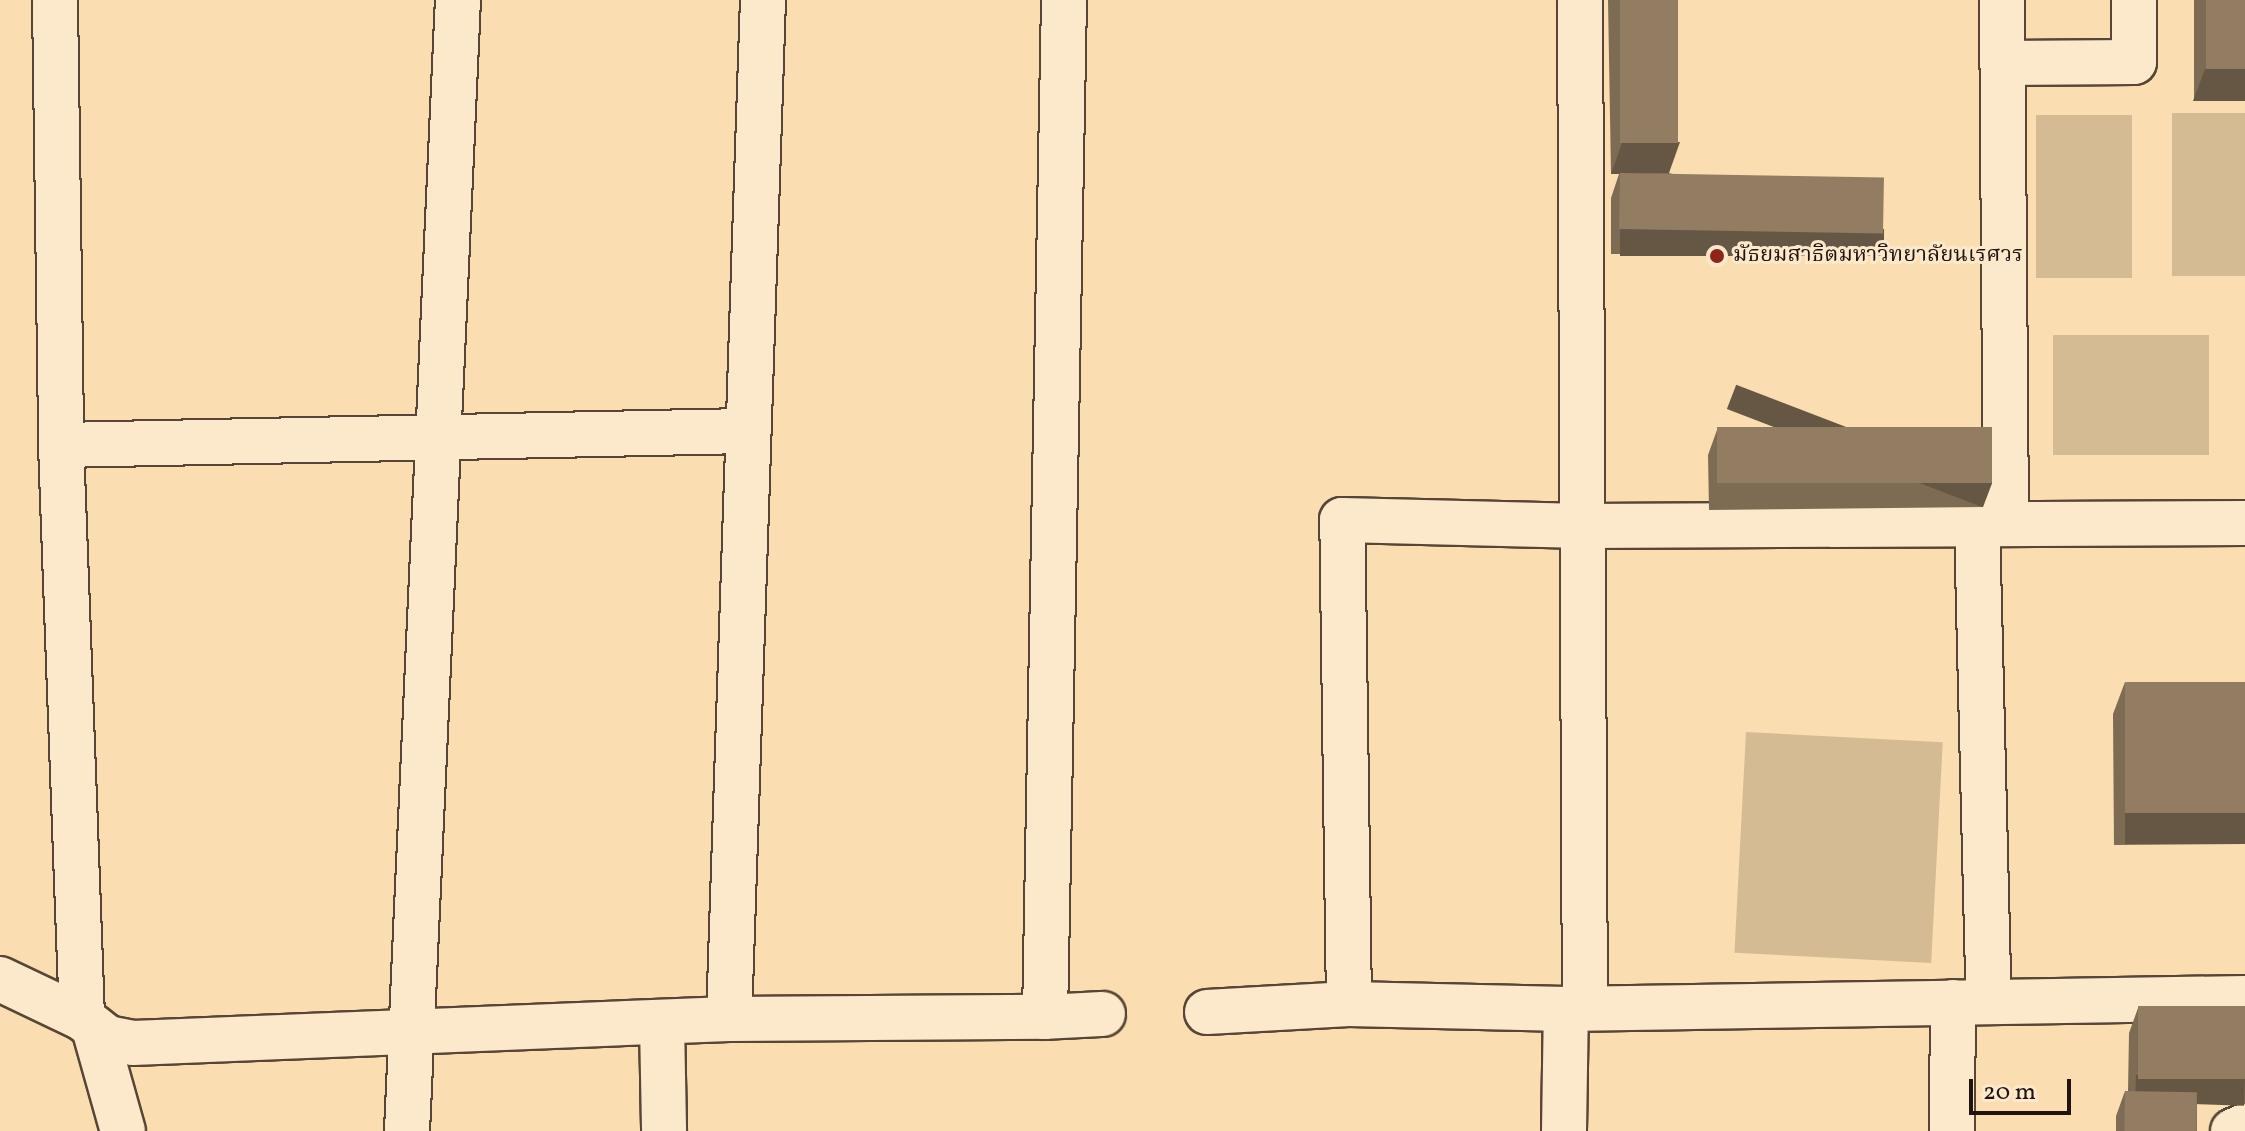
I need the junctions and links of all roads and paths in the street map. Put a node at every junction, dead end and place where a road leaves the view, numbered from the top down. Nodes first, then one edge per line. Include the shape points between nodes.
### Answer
1 (55, 0) edge
2 (458, 0) edge
3 (763, 0) edge
4 (1064, 0) edge
5 (1580, 0) edge
6 (2002, 0) edge
7 (2134, 0) edge
8 (2003, 63) junction
9 (748, 431) junction
10 (437, 439) junction
11 (61, 445) junction
12 (2245, 523) edge
13 (1992, 524) junction
14 (1583, 526) junction
15 (0, 979) edge
16 (2245, 998) edge
17 (1971, 1002) junction
18 (1349, 1004) junction
19 (1575, 1008) junction
20 (1207, 1012) dead end
21 (1103, 1014) dead end
22 (1045, 1017) junction
23 (729, 1019) junction
24 (88, 1023) junction
25 (662, 1023) junction
26 (409, 1028) junction
27 (2245, 1126) edge
28 (123, 1131) edge
29 (407, 1131) edge
30 (664, 1131) edge
31 (1564, 1131) edge
32 (1952, 1131) edge
33 (2233, 1131) edge

1 - 11 street
2 - 10 street
3 - 9 street
4 - 22 street
5 - 14 street
6 - 8 street
7 - 8 street via 2134,62
8 - 13 street
9 - 10 street
9 - 23 street
10 - 11 street
10 - 26 street
11 - 24 street
12 - 13 street
13 - 14 street
13 - 17 street
14 - 18 street via 1342,520
14 - 19 street
15 - 24 street
16 - 17 street
17 - 19 street
17 - 32 street
18 - 19 street
18 - 20 street
19 - 31 street
21 - 22 street
22 - 23 street
23 - 25 street
24 - 26 street via 108,1038 133,1043
24 - 28 street
25 - 26 street
25 - 30 street
26 - 29 street
27 - 33 street

